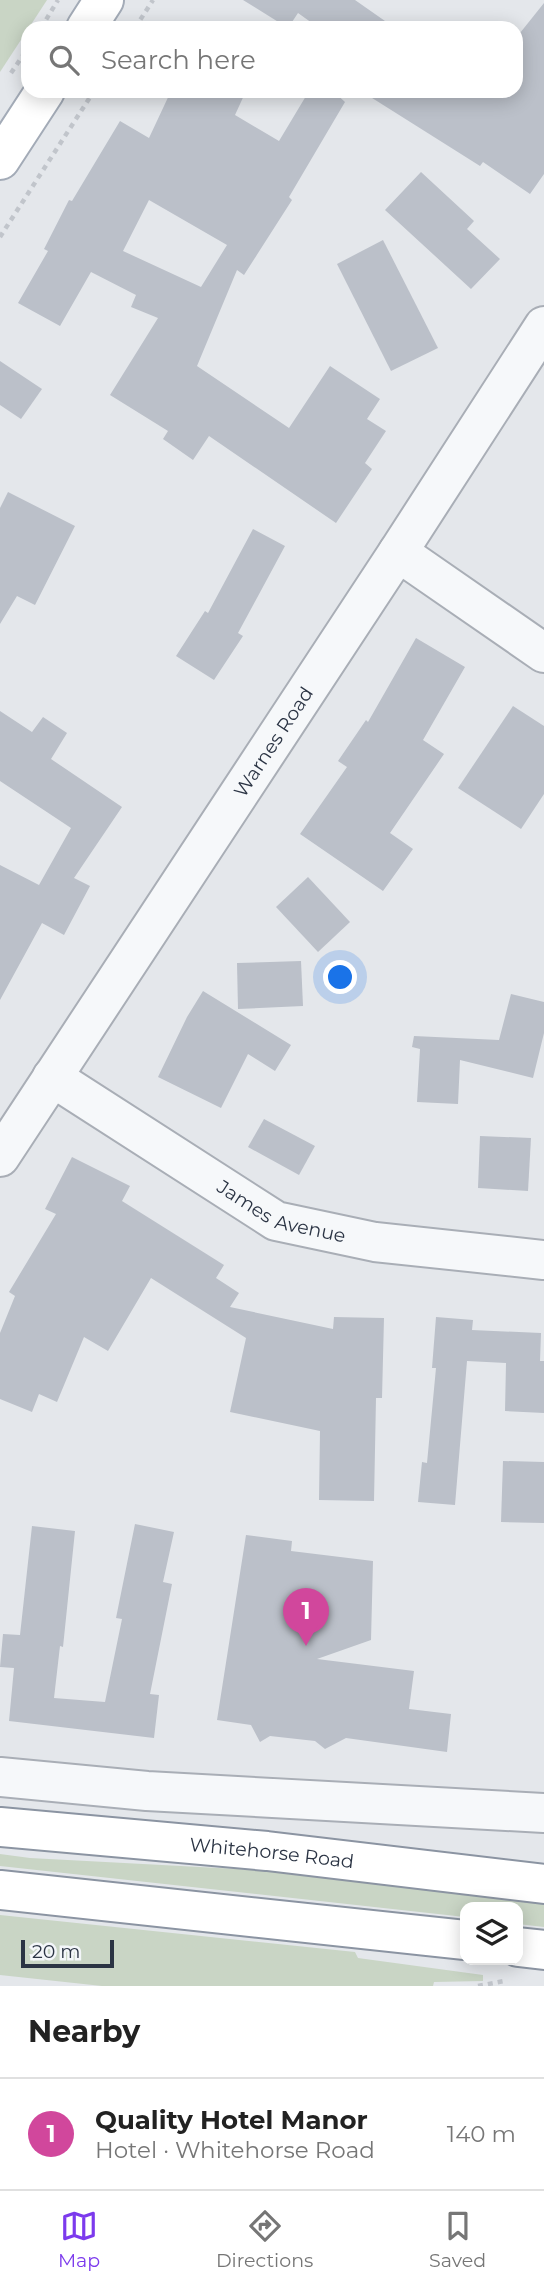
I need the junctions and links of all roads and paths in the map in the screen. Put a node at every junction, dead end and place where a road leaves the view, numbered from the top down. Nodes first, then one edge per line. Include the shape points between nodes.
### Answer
1 (58, 0) edge
2 (104, 0) edge
3 (153, 0) edge
4 (45, 21) edge
5 (90, 21) edge
6 (140, 21) edge
7 (21, 59) edge
8 (7, 80) dead end
9 (40, 98) edge
10 (89, 98) edge
11 (0, 160) edge
12 (0, 237) edge
13 (544, 326) edge
14 (398, 552) junction
15 (544, 653) edge
16 (52, 1077) junction
17 (0, 1157) edge
18 (544, 1261) edge
19 (0, 1777) edge
20 (269, 1799) junction
21 (544, 1814) edge
22 (0, 1827) edge
23 (267, 1851) junction
24 (544, 1884) edge
25 (0, 1890) edge
26 (460, 1939) edge
27 (544, 1950) edge
28 (523, 1959) edge
29 (510, 1965) edge
30 (478, 1986) edge

1 - 4 path
2 - 5 main road
3 - 6 path
7 - 8 path
9 - 11 main road
10 - 12 path
13 - 14 street, Warnes Road
14 - 15 street
14 - 16 street, Warnes Road
16 - 17 street, Warnes Road
16 - 18 street, James Avenue via 276,1221 375,1242
19 - 20 street
20 - 21 street
20 - 23 street
22 - 23 main road, Whitehorse Road
23 - 24 main road, Whitehorse Road
25 - 26 main road
27 - 28 main road
29 - 30 path

